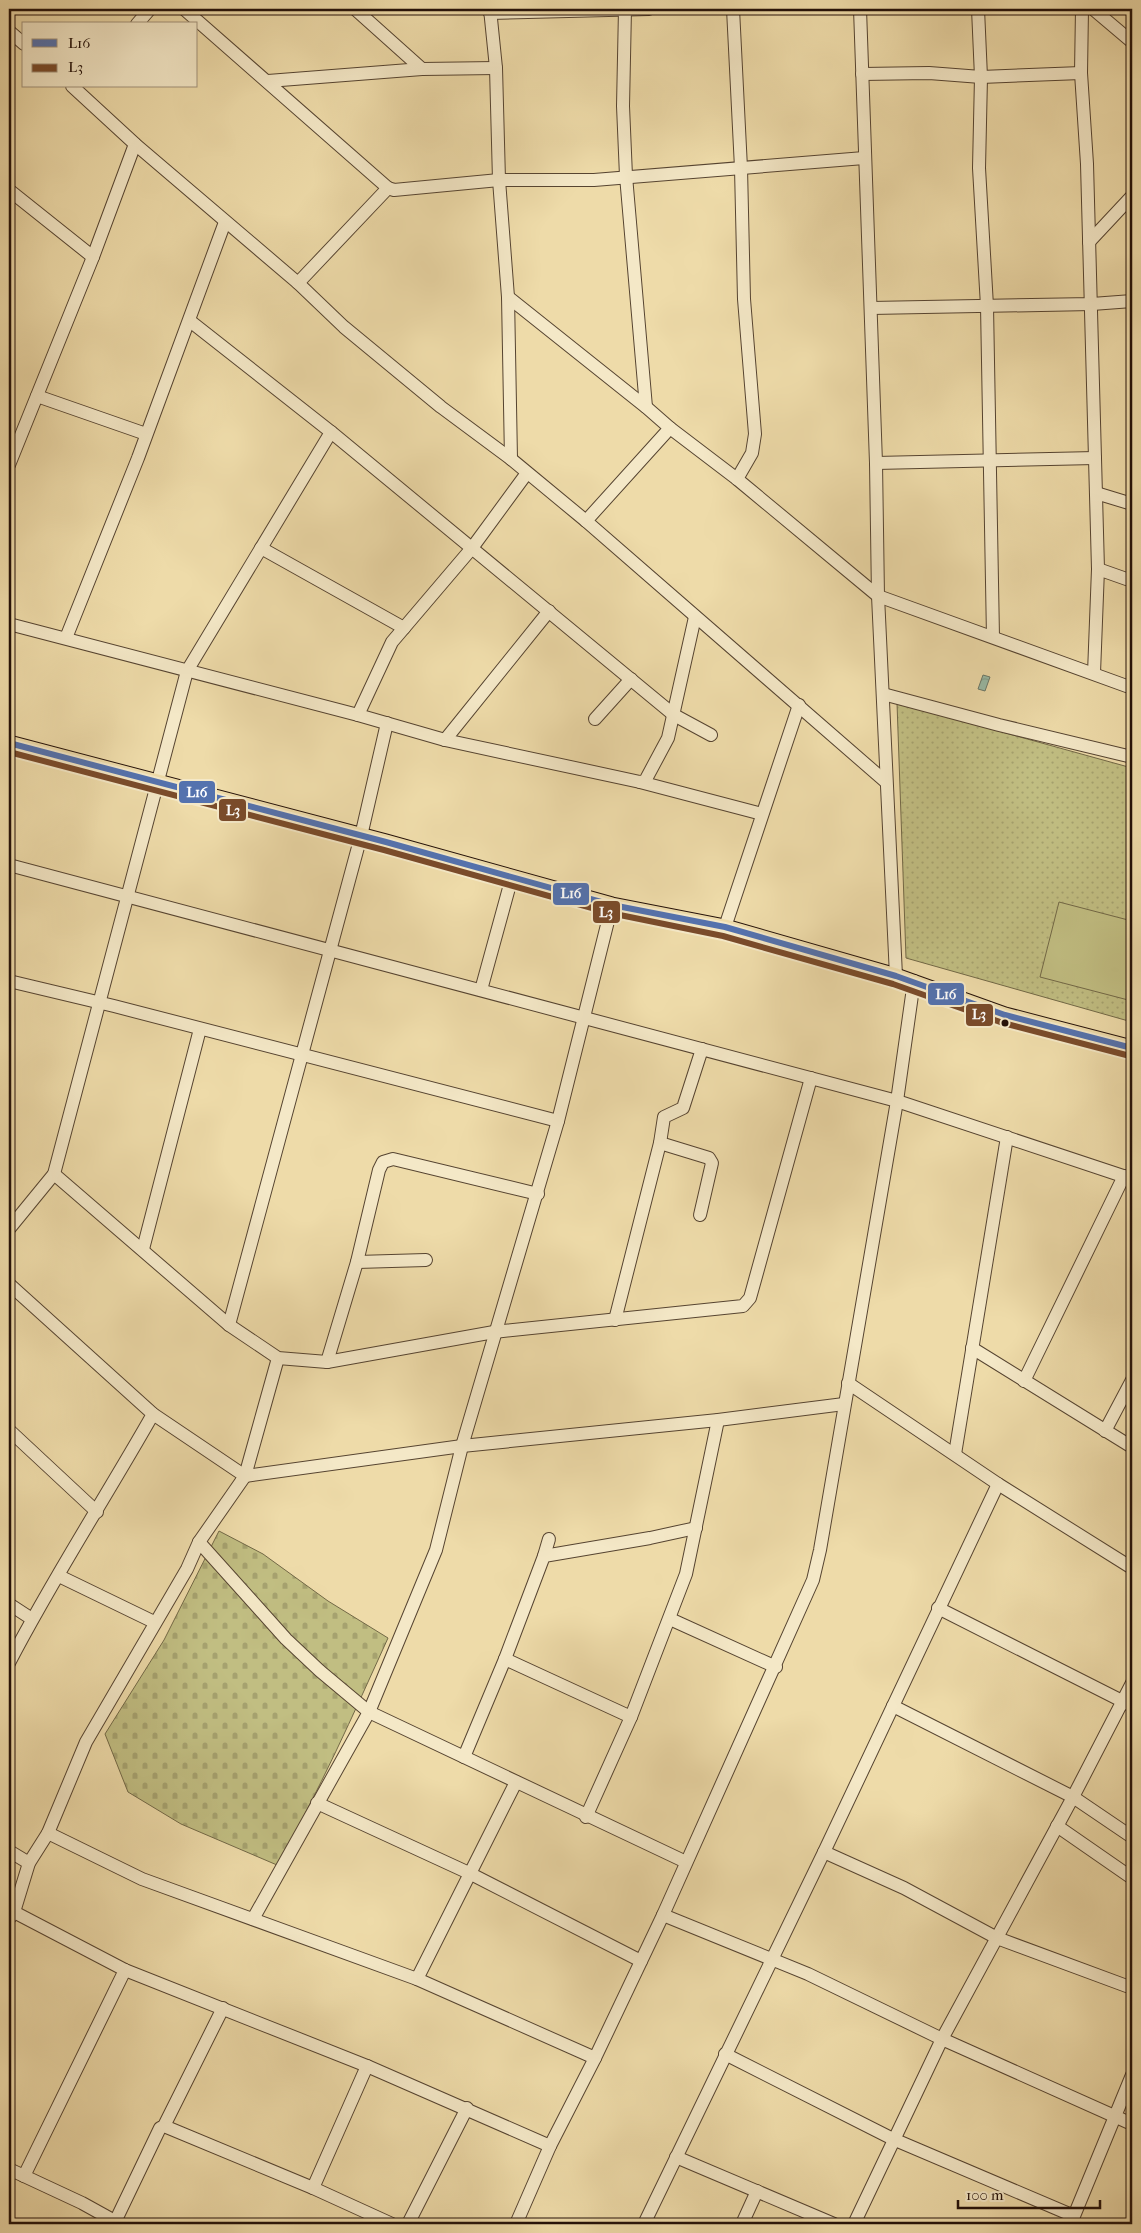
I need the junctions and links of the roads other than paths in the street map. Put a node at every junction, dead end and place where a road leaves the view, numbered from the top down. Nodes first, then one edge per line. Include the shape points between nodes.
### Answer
1 (150, 9) edge
2 (184, 9) edge
3 (355, 9) edge
4 (625, 9) edge
5 (649, 9) edge
6 (733, 9) edge
7 (860, 9) edge
8 (978, 9) edge
9 (1082, 9) edge
10 (1093, 9) edge
11 (490, 11) edge
12 (139, 22) edge
13 (9, 31) edge
14 (22, 42) edge
15 (1132, 42) edge
16 (496, 68) junction
17 (422, 70) junction
18 (1081, 73) junction
19 (862, 74) junction
20 (981, 77) junction
21 (268, 81) junction
22 (77, 88) edge
23 (135, 144) junction
24 (864, 158) junction
25 (741, 168) junction
26 (626, 176) junction
27 (499, 180) junction
28 (388, 188) junction
29 (9, 190) edge
30 (1132, 196) edge
31 (225, 222) junction
32 (1089, 242) junction
33 (93, 257) junction
34 (298, 283) junction
35 (508, 297) junction
36 (1132, 301) edge
37 (1092, 304) junction
38 (987, 306) junction
39 (871, 308) junction
40 (190, 321) junction
41 (37, 396) junction
42 (646, 407) junction
43 (670, 428) junction
44 (330, 432) junction
45 (146, 434) junction
46 (1095, 458) junction
47 (511, 459) junction
48 (989, 460) junction
49 (876, 463) junction
50 (9, 465) edge
51 (527, 474) junction
52 (737, 479) junction
53 (1096, 493) junction
54 (1132, 504) edge
55 (586, 521) junction
56 (261, 548) junction
57 (472, 548) junction
58 (1098, 569) junction
59 (1132, 581) edge
60 (878, 596) junction
61 (549, 612) junction
62 (694, 617) junction
63 (9, 624) edge
64 (404, 628) junction
65 (993, 637) junction
66 (66, 638) junction
67 (187, 671) junction
68 (1094, 673) junction
69 (631, 679) junction
70 (1132, 688) edge
71 (883, 694) junction
72 (799, 705) junction
73 (358, 715) junction
74 (674, 715) junction
75 (595, 719) dead end
76 (387, 724) junction
77 (711, 735) dead end
78 (446, 740) junction
79 (9, 743) edge
80 (1132, 757) edge
81 (158, 782) junction
82 (640, 782) junction
83 (886, 782) junction
84 (762, 814) junction
85 (361, 836) junction
86 (9, 865) edge
87 (512, 877) junction
88 (129, 897) junction
89 (612, 905) junction
90 (725, 928) junction
91 (331, 952) junction
92 (896, 976) junction
93 (9, 981) edge
94 (914, 982) junction
95 (481, 990) junction
96 (100, 1003) junction
97 (584, 1018) junction
98 (200, 1029) junction
99 (1132, 1048) edge
100 (702, 1049) junction
101 (302, 1055) junction
102 (811, 1078) junction
103 (897, 1101) junction
104 (558, 1121) junction
105 (1008, 1137) junction
106 (660, 1143) junction
107 (54, 1174) junction
108 (1128, 1177) edge
109 (538, 1194) junction
110 (700, 1215) dead end
111 (9, 1229) edge
112 (143, 1249) junction
113 (426, 1260) dead end
114 (357, 1262) junction
115 (9, 1284) edge
116 (615, 1320) junction
117 (230, 1325) junction
118 (494, 1332) junction
119 (972, 1348) junction
120 (278, 1358) junction
121 (327, 1362) junction
122 (1132, 1380) edge
123 (1024, 1381) junction
124 (848, 1383) junction
125 (844, 1404) junction
126 (153, 1414) junction
127 (718, 1420) junction
128 (9, 1430) edge
129 (1105, 1431) junction
130 (462, 1446) junction
131 (1132, 1447) edge
132 (955, 1454) junction
133 (245, 1476) junction
134 (998, 1484) junction
135 (97, 1512) junction
136 (696, 1528) junction
137 (550, 1539) dead end
138 (199, 1542) junction
139 (544, 1556) junction
140 (1132, 1568) edge
141 (59, 1576) junction
142 (9, 1604) edge
143 (938, 1608) junction
144 (32, 1619) junction
145 (670, 1619) junction
146 (154, 1622) junction
147 (505, 1659) junction
148 (9, 1662) edge
149 (776, 1667) junction
150 (1132, 1682) edge
151 (1128, 1704) edge
152 (893, 1706) junction
153 (369, 1712) junction
154 (631, 1717) junction
155 (464, 1757) junction
156 (516, 1782) junction
157 (1074, 1797) junction
158 (317, 1803) junction
159 (586, 1817) junction
160 (1057, 1826) junction
161 (48, 1833) junction
162 (1132, 1837) edge
163 (9, 1850) edge
164 (824, 1852) junction
165 (686, 1862) junction
166 (29, 1864) junction
167 (469, 1873) junction
168 (1132, 1878) edge
169 (663, 1915) junction
170 (12, 1916) edge
171 (253, 1919) junction
172 (997, 1938) junction
173 (771, 1958) junction
174 (641, 1961) junction
175 (125, 1970) junction
176 (417, 1979) junction
177 (1132, 1988) edge
178 (223, 2008) junction
179 (942, 2039) junction
180 (725, 2054) junction
181 (595, 2058) junction
182 (367, 2066) junction
183 (1132, 2076) edge
184 (467, 2108) junction
185 (1115, 2117) junction
186 (1132, 2124) edge
187 (164, 2126) junction
188 (893, 2139) junction
189 (550, 2146) junction
190 (676, 2157) junction
191 (9, 2169) edge
192 (24, 2176) junction
193 (313, 2188) junction
194 (757, 2191) junction
195 (1072, 2220) edge
196 (117, 2224) edge
197 (392, 2224) edge
198 (408, 2224) edge
199 (516, 2224) edge
200 (644, 2224) edge
201 (742, 2224) edge
202 (834, 2224) edge
203 (854, 2224) edge

1 - 12 street
2 - 21 street
3 - 17 street
4 - 5 street
4 - 11 street
4 - 26 street via 623,106
6 - 25 street
7 - 19 street
8 - 20 street
9 - 18 street
10 - 15 street
11 - 16 street
13 - 14 street
16 - 17 street
16 - 27 street
17 - 21 street
18 - 20 street
18 - 32 street
19 - 20 street via 929,73
19 - 24 street
20 - 38 street via 979,168
21 - 28 street
22 - 23 street
23 - 31 street
23 - 33 street
24 - 25 street
24 - 39 street
25 - 26 street
25 - 52 street via 744,300 755,442
26 - 27 street via 594,180
26 - 42 street
27 - 28 street
27 - 35 street
28 - 34 street
29 - 33 street
30 - 32 street
31 - 34 street
31 - 40 street
32 - 37 street
33 - 41 street
34 - 47 street via 365,345
35 - 42 street
35 - 47 street
36 - 37 street
37 - 38 street
37 - 46 street
38 - 39 street
38 - 48 street
39 - 49 street
40 - 44 street
40 - 45 street
41 - 45 street
41 - 50 street
42 - 43 street
43 - 52 street
43 - 55 street
44 - 56 street
44 - 57 street
45 - 66 street
46 - 48 street
46 - 53 street
47 - 51 street
48 - 49 street
48 - 65 street
49 - 60 street
51 - 55 street
51 - 57 street
52 - 60 street
53 - 54 street
53 - 58 street
55 - 62 street
56 - 64 street
56 - 67 street
57 - 61 street
57 - 64 street
58 - 59 street
58 - 68 street
60 - 65 street
60 - 71 street
61 - 69 street
61 - 78 street
62 - 72 street
62 - 74 street
63 - 66 street
64 - 73 street via 392,642
65 - 68 street
66 - 67 street
67 - 73 street
67 - 81 street
68 - 70 street
69 - 74 street
69 - 75 street
71 - 80 street
71 - 83 street
72 - 83 street
72 - 84 street
73 - 76 street
74 - 77 street
74 - 82 street via 663,749 645,781
76 - 78 street
76 - 85 street
78 - 82 street
79 - 81 main road
81 - 85 main road
81 - 88 street
82 - 84 street
83 - 92 street
84 - 90 street
85 - 87 main road
85 - 91 street
86 - 88 street
87 - 89 main road
87 - 95 street
88 - 91 street
88 - 96 street
89 - 90 main road
89 - 97 street
90 - 92 main road
91 - 95 street
91 - 101 street
92 - 94 main road
93 - 96 street
94 - 99 main road via 1005,1015
94 - 103 street
95 - 97 street
96 - 98 street
96 - 107 street
97 - 100 street
97 - 104 street
98 - 101 street
98 - 112 street
100 - 102 street
100 - 106 street via 682,1108 664,1117
101 - 104 street
101 - 117 street
102 - 103 street
102 - 116 street via 747,1303
103 - 105 street
103 - 124 street
104 - 109 street
105 - 108 street
105 - 119 street
106 - 110 street via 709,1158 712,1163
106 - 116 street
107 - 111 street
107 - 112 street
108 - 123 street
109 - 114 street via 393,1160 384,1162 379,1170
109 - 118 street
112 - 117 street
113 - 114 street
114 - 121 street
115 - 126 street
116 - 118 street
117 - 120 street
118 - 121 street
118 - 130 street
119 - 123 street
119 - 132 street
120 - 121 street
120 - 133 street
122 - 129 street
123 - 129 street
124 - 125 street
124 - 132 street
125 - 127 street
125 - 149 street via 813,1580
126 - 133 street
126 - 135 street
127 - 130 street
127 - 136 street
128 - 135 street
129 - 131 street
130 - 133 street
130 - 153 street via 436,1550
132 - 134 street
133 - 138 street
134 - 140 street
134 - 143 street
135 - 141 street
136 - 139 street
136 - 145 street via 686,1574
137 - 139 street
138 - 146 street via 187,1569
138 - 153 street via 286,1638
139 - 147 street
141 - 144 street
141 - 146 street
142 - 144 street
143 - 151 street
143 - 152 street
144 - 148 street
145 - 149 street
145 - 154 street
146 - 161 street via 86,1742
147 - 154 street
147 - 155 street
149 - 165 street
150 - 151 street
151 - 157 street
152 - 157 street
152 - 164 street
153 - 155 street
153 - 158 street
154 - 159 street
155 - 156 street
156 - 159 street
156 - 167 street
157 - 160 street
157 - 162 street
158 - 167 street
158 - 171 street
159 - 165 street
160 - 168 street
160 - 172 street
161 - 166 street
161 - 171 street via 142,1879
163 - 166 street
164 - 172 street via 904,1888
164 - 173 street
165 - 169 street
166 - 170 street
167 - 174 street
167 - 176 street
169 - 173 street
169 - 174 street
170 - 175 street
171 - 176 street
172 - 177 street
172 - 179 street
173 - 179 street
173 - 180 street
174 - 181 street
175 - 178 street
175 - 192 street
176 - 181 street
178 - 182 street
178 - 187 street
179 - 185 street
179 - 188 street
180 - 188 street
180 - 190 street
181 - 189 street
182 - 184 street
182 - 193 street
183 - 185 street
184 - 189 street
184 - 198 street
185 - 186 street
185 - 195 street
187 - 193 street
187 - 196 street via 160,2128
188 - 195 street
188 - 203 street
189 - 199 street
190 - 194 street
190 - 200 street
191 - 192 street
192 - 196 street via 82,2203
193 - 197 street
194 - 201 street
194 - 202 street

